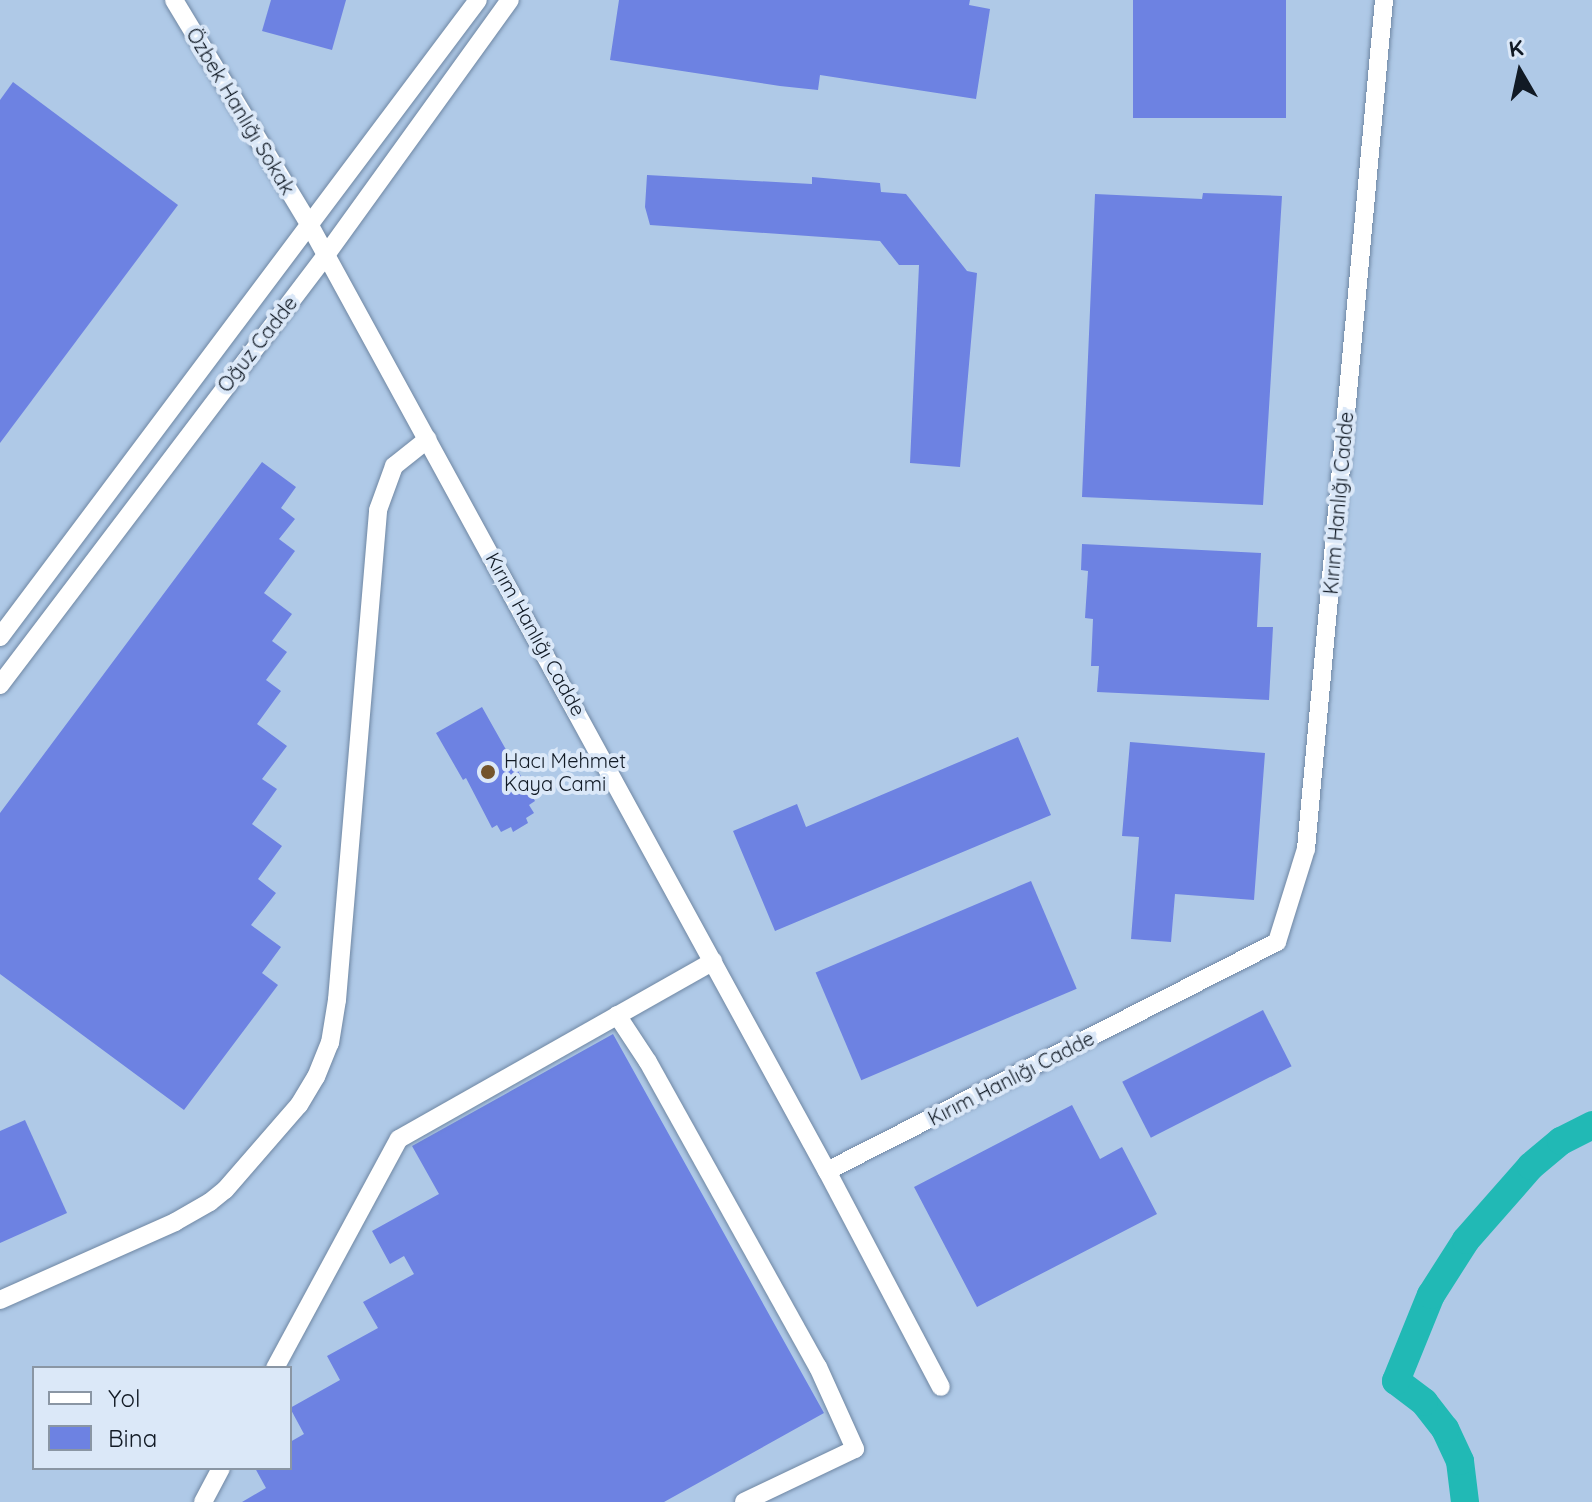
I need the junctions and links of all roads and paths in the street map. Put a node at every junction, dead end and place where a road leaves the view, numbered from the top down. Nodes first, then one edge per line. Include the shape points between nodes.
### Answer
1 (174, 0) edge
2 (478, 0) edge
3 (510, 0) edge
4 (1384, 0) edge
5 (308, 222) junction
6 (326, 255) junction
7 (428, 439) junction
8 (0, 637) edge
9 (0, 685) edge
10 (713, 961) junction
11 (617, 1015) junction
12 (827, 1171) junction
13 (0, 1300) edge
14 (276, 1366) edge
15 (941, 1387) dead end
16 (220, 1470) edge
17 (203, 1502) edge
18 (744, 1502) edge

1 - 5 street, Özbek Hanlığı Sokak
2 - 5 street, Oğuz Cadde
3 - 6 street, Oğuz Cadde
4 - 12 street, Kırım Hanlığı Cadde via 1306,849 1277,942
5 - 6 street, Özbek Hanlığı Sokak
5 - 8 street, Oğuz Cadde
6 - 7 street, Kırım Hanlığı Cadde
6 - 9 street, Oğuz Cadde
7 - 10 street, Kırım Hanlığı Cadde
7 - 13 street via 394,466 378,510 337,1000 330,1043 316,1077 299,1105 210,1202
10 - 11 street
10 - 12 street, Kırım Hanlığı Cadde
11 - 14 street via 399,1139
11 - 18 street via 810,1353 855,1449
12 - 15 street
16 - 17 street

